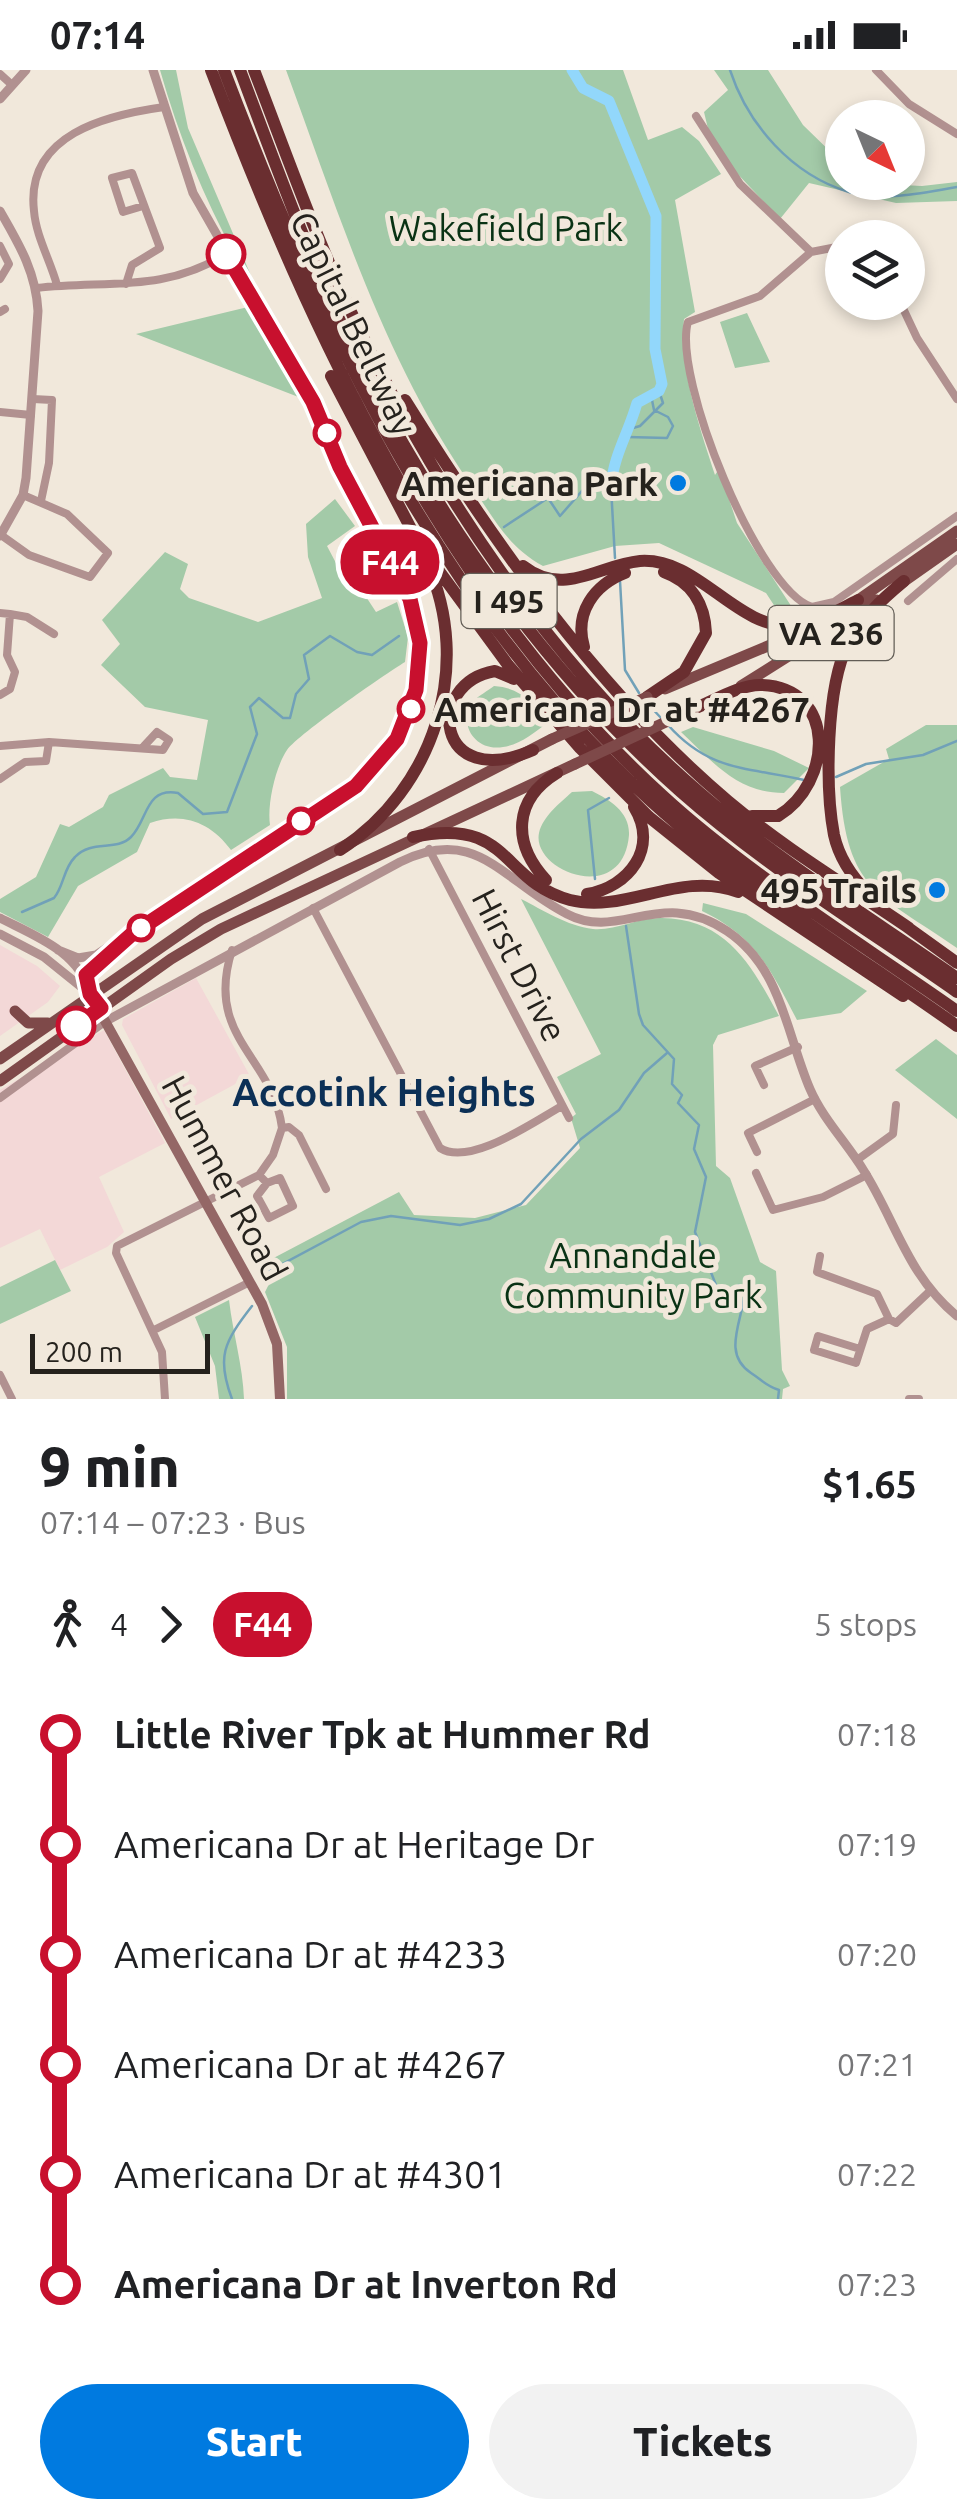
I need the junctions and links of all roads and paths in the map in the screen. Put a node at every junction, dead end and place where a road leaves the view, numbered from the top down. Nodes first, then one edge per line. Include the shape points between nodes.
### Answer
1 (153, 70) edge
2 (212, 70) edge
3 (224, 70) edge
4 (240, 70) edge
5 (254, 70) edge
6 (876, 70) edge
7 (0, 74) edge
8 (17, 75) edge
9 (0, 98) edge
10 (164, 107) junction
11 (696, 116) dead end
12 (957, 134) edge
13 (143, 206) junction
14 (0, 211) edge
15 (0, 246) edge
16 (825, 249) edge
17 (810, 252) junction
18 (226, 254) junction
19 (288, 267) junction
20 (0, 279) edge
21 (126, 284) junction
22 (57, 285) junction
23 (36, 288) junction
24 (352, 315) junction
25 (908, 320) edge
26 (33, 399) junction
27 (957, 399) edge
28 (0, 412) edge
29 (31, 414) junction
30 (23, 495) junction
31 (41, 501) junction
32 (957, 516) edge
33 (489, 526) junction
34 (957, 530) edge
35 (0, 535) edge
36 (417, 540) junction
37 (957, 544) edge
38 (957, 559) edge
39 (643, 566) junction
40 (904, 582) junction
41 (858, 600) junction
42 (908, 602) dead end
43 (0, 613) edge
44 (10, 614) junction
45 (54, 634) dead end
46 (596, 666) junction
47 (673, 683) junction
48 (0, 695) edge
49 (535, 697) junction
50 (647, 697) joint
51 (696, 708) junction
52 (48, 742) junction
53 (826, 745) junction
54 (0, 746) edge
55 (144, 746) dead end
56 (533, 750) junction
57 (557, 773) junction
58 (0, 779) edge
59 (617, 786) junction
60 (725, 798) junction
61 (413, 837) junction
62 (340, 850) junction
63 (429, 850) junction
64 (313, 908) junction
65 (780, 915) junction
66 (0, 918) edge
67 (909, 928) junction
68 (0, 934) edge
69 (132, 934) junction
70 (58, 950) junction
71 (232, 950) junction
72 (957, 963) edge
73 (86, 975) junction
74 (957, 978) edge
75 (957, 992) edge
76 (90, 994) junction
77 (101, 1008) junction
78 (15, 1011) dead end
79 (936, 1011) junction
80 (957, 1011) edge
81 (108, 1020) junction
82 (52, 1022) junction
83 (957, 1026) edge
84 (798, 1048) junction
85 (0, 1059) edge
86 (0, 1081) edge
87 (764, 1085) dead end
88 (0, 1098) edge
89 (815, 1099) junction
90 (562, 1106) junction
91 (896, 1106) dead end
92 (569, 1118) dead end
93 (282, 1128) junction
94 (756, 1152) dead end
95 (857, 1160) junction
96 (756, 1173) dead end
97 (258, 1175) junction
98 (866, 1175) junction
99 (267, 1183) junction
100 (326, 1188) dead end
101 (207, 1201) junction
102 (820, 1256) dead end
103 (250, 1282) junction
104 (930, 1291) junction
105 (957, 1299) edge
106 (953, 1312) edge
107 (890, 1319) junction
108 (154, 1330) junction
109 (860, 1349) junction
110 (0, 1375) edge
111 (12, 1399) edge
112 (165, 1399) edge
113 (280, 1399) edge
114 (909, 1399) edge
115 (919, 1399) edge

1 - 10 street
2 - 19 highway, Capital Beltway / I 495
3 - 80 highway, I 495 via 302,270 360,389 438,521 520,638 580,712 667,800
4 - 75 highway, I 495 via 302,236 364,371 436,497 523,618 627,739 700,808
5 - 24 highway, Capital Beltway / I 495
6 - 12 street via 910,104
7 - 8 street
8 - 9 street
10 - 18 street via 193,193
10 - 22 street via 87,124 44,163 33,208
11 - 17 street via 730,173
13 - 13 street via 122,212 112,178 132,173
13 - 21 street via 160,248 132,265
14 - 23 street
15 - 20 street via 9,264
16 - 17 street
17 - 32 street via 760,296 688,322 699,406 722,477 751,536 787,590 806,606 834,602
18 - 21 street via 182,276
18 - 69 street via 313,402 406,590 418,628 419,675 405,724 369,774
19 - 36 highway via 348,412
19 - 79 highway, Capital Beltway / I 495 via 339,375 426,523 500,632 586,735 698,840
21 - 22 street
22 - 23 street
23 - 26 street
24 - 33 highway
24 - 74 highway, Capital Beltway / I 495 via 455,501 597,690 700,793
25 - 27 street
26 - 29 street
26 - 31 street via 52,400
28 - 29 street
29 - 30 street
30 - 31 street
30 - 35 street
31 - 35 street via 68,514 108,553 90,577 29,555
33 - 39 highway via 515,560 560,582
33 - 46 highway
34 - 41 main road, VA 236
36 - 49 highway
36 - 62 highway via 447,630 446,681 404,793
37 - 40 main road, VA 236
38 - 42 street
39 - 41 highway via 679,569 776,624 810,622
39 - 46 highway via 598,588 587,604 580,631
39 - 47 highway via 678,578 704,612 702,647
40 - 51 main road, VA 236 via 811,646
40 - 53 highway via 866,616 847,647
41 - 47 main road, VA 236 via 812,628
43 - 44 street
44 - 45 street
44 - 48 street via 7,655 15,676
46 - 60 highway
47 - 50 highway
49 - 56 highway via 505,673 486,673 456,696 450,721 455,742 472,758 506,762
49 - 59 highway
50 - 56 main road, bridge
51 - 53 highway via 748,686 777,688 804,706
51 - 57 main road, VA 236, bridge
52 - 54 street
52 - 55 street
52 - 58 street via 46,761 26,762
53 - 60 highway via 816,775 778,816 762,819
53 - 67 highway via 834,835 847,866
56 - 62 main road
57 - 59 highway via 528,796 521,832 536,870 573,893 611,887 637,863 644,828
57 - 61 main road, VA 236
59 - 65 highway via 698,858
60 - 67 highway
61 - 65 highway via 440,831 474,835 572,900 694,884 728,888
61 - 77 main road, VA 236 via 220,928
62 - 76 main road via 202,919
63 - 64 street
63 - 84 street via 471,851 582,921 662,911 703,918 733,935 763,970
63 - 90 street, Hirst Drive
64 - 71 street
64 - 90 street via 440,1148 471,1153
65 - 79 highway via 887,987
66 - 70 street
67 - 72 highway
68 - 76 street via 44,957
69 - 70 street via 88,958
69 - 73 street
70 - 73 street
71 - 81 street
71 - 93 street via 222,982 225,1009
73 - 76 street
76 - 77 main road, Hummer Road
76 - 82 main road
77 - 81 main road, Hummer Road
77 - 86 main road, VA 236
78 - 82 main road via 35,1025
79 - 83 highway, Capital Beltway / I 495
81 - 88 street
81 - 101 main road, Hummer Road
82 - 85 main road
84 - 87 street via 755,1066
84 - 89 street
89 - 94 street via 748,1133
89 - 95 street
90 - 92 street, Hirst Drive
91 - 95 street via 894,1134
93 - 97 street
93 - 100 street via 299,1136
95 - 98 street
96 - 98 street via 772,1210
97 - 99 street
97 - 101 street
98 - 104 street via 902,1251
99 - 99 street via 280,1178 293,1206 270,1218 257,1196
101 - 103 main road, Hummer Road
101 - 108 street via 117,1246
102 - 107 street via 817,1272 876,1294
103 - 108 street
103 - 113 main road, Hummer Road via 273,1329
104 - 106 street
104 - 107 street via 896,1323
105 - 106 street
107 - 109 street via 867,1329
108 - 112 street
109 - 109 street via 856,1363 814,1350 818,1336
110 - 111 street
114 - 115 street

